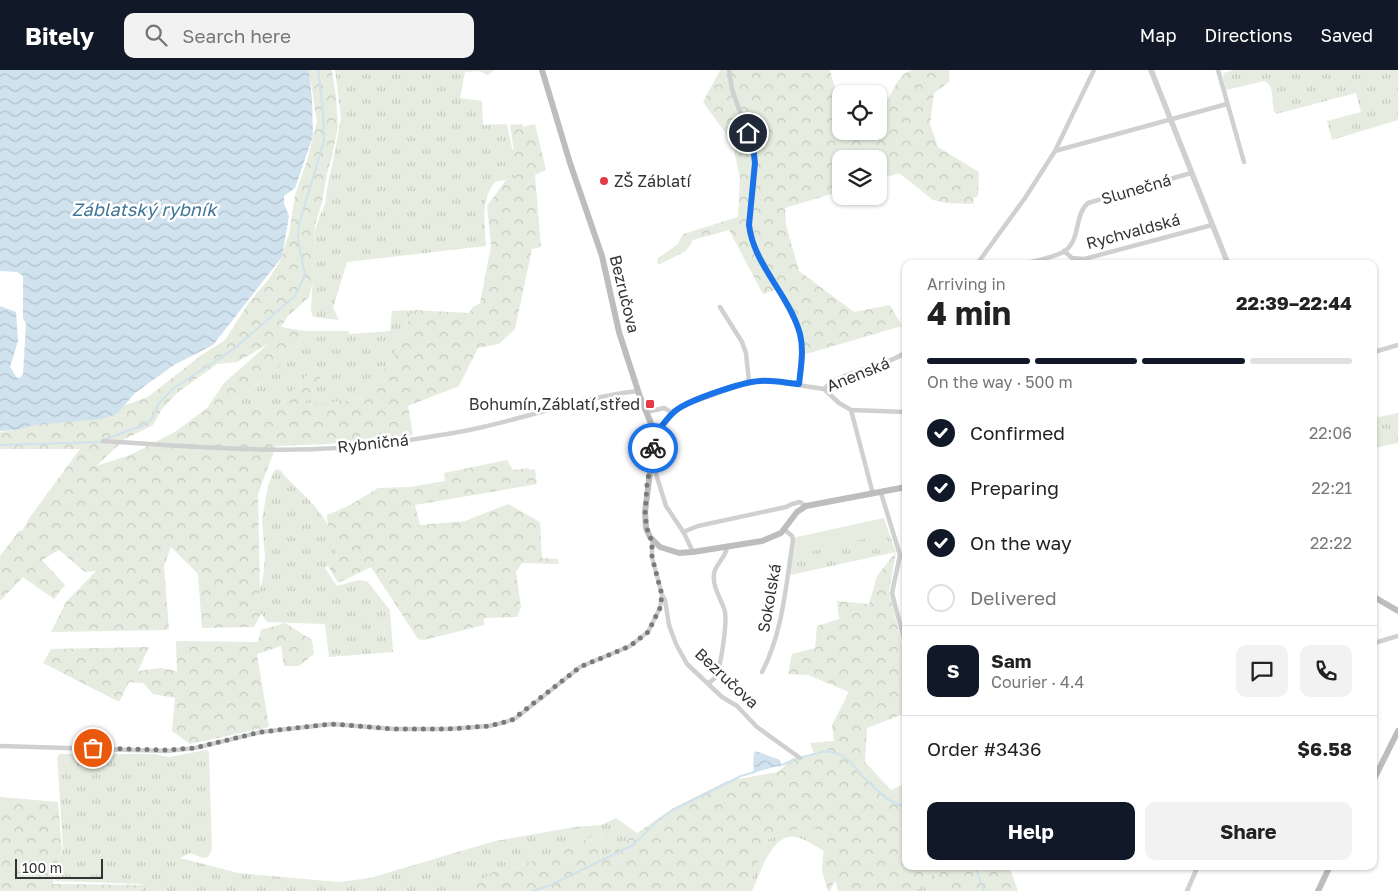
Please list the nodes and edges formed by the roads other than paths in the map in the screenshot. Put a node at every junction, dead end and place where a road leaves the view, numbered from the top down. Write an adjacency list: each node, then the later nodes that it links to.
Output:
1 (542, 70): 23 (main road, Bezručova)
2 (729, 70): 21 (street)
3 (1094, 70): 8 (street)
4 (1151, 70): 7 (street)
5 (1218, 70): 6 (street)
6 (1227, 104): 7 (street); 9 (street)
7 (1170, 119): 8 (street); 10 (street)
8 (1055, 151): 13 (street)
9 (1244, 162)
10 (1192, 173): 11 (street); 12 (street, Slunečná)
11 (1212, 224): 12 (street, Rychvaldská); 15 (street)
12 (1064, 251): 14 (street)
13 (980, 260)
14 (1036, 260)
15 (1226, 260)
16 (720, 307): 20 (street)
17 (1398, 345): 18 (street)
18 (1377, 351)
19 (902, 354): 22 (street, Anenská)
20 (750, 382): 21 (street, Anenská); 27 (street, Anenská)
21 (799, 384): 22 (street, Anenská)
22 (824, 389): 24 (street)
23 (638, 390): 25 (main road, Bezručova); 29 (street, Rybničná)
24 (851, 410): 26 (street); 33 (street)
25 (646, 412): 27 (street); 28 (main road, Bezručova)
26 (902, 412)
27 (673, 413): 28 (street, Anenská)
28 (655, 433): 30 (main road)
29 (103, 441)
30 (651, 460): 36 (street); 37 (main road)
31 (902, 488): 32 (main road)
32 (880, 493): 33 (main road); 43 (street)
33 (873, 494): 34 (main road)
34 (806, 506): 35 (main road, Sokolská); 36 (street)
35 (785, 530): 38 (main road, Sokolská); 46 (street, Sokolská)
36 (683, 532): 39 (street)
37 (652, 541): 39 (main road, Sokolská); 40 (street, Bezručova)
38 (727, 547): 39 (main road, Sokolská); 47 (street)
39 (693, 552)
40 (662, 595): 47 (street, Bezručova); 49 (street)
41 (1377, 599): 42 (main road)
42 (1398, 611)
43 (902, 632)
44 (1398, 636): 45 (street)
45 (1377, 642)
46 (762, 672)
47 (709, 683): 50 (street, Bezručova)
48 (1398, 731): 51 (main road)
49 (0, 746)
50 (800, 758)
51 (1377, 773)
52 (1196, 870): 54 (street)
53 (1328, 870): 55 (main road)
54 (1187, 891)
55 (1318, 891)

